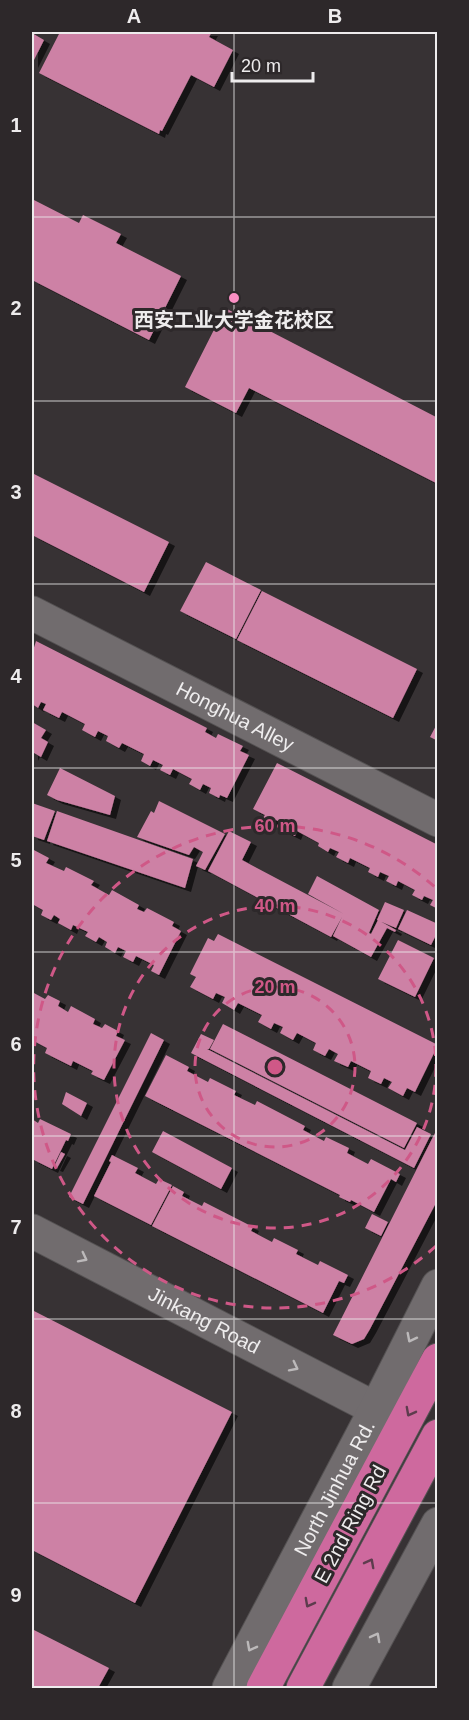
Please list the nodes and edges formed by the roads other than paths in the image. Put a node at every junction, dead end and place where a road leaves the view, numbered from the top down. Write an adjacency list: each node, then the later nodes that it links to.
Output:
1 (32, 613): 2 (street, Honghua Alley)
2 (438, 820)
3 (32, 1231): 6 (street, Jinkang Road, one-way to 6)
4 (438, 1286): 6 (street, North Jinhua Rd., one-way to 6)
5 (438, 1360): 10 (highway, E 2nd Ring Rd, one-way to 10)
6 (376, 1409): 9 (street, North Jinhua Rd., one-way to 9)
7 (438, 1436): 11 (highway, E 2nd Ring Rd, one-way to 7)
8 (438, 1524): 12 (street, one-way to 8)
9 (229, 1689)
10 (264, 1689)
11 (303, 1689)
12 (349, 1689)

